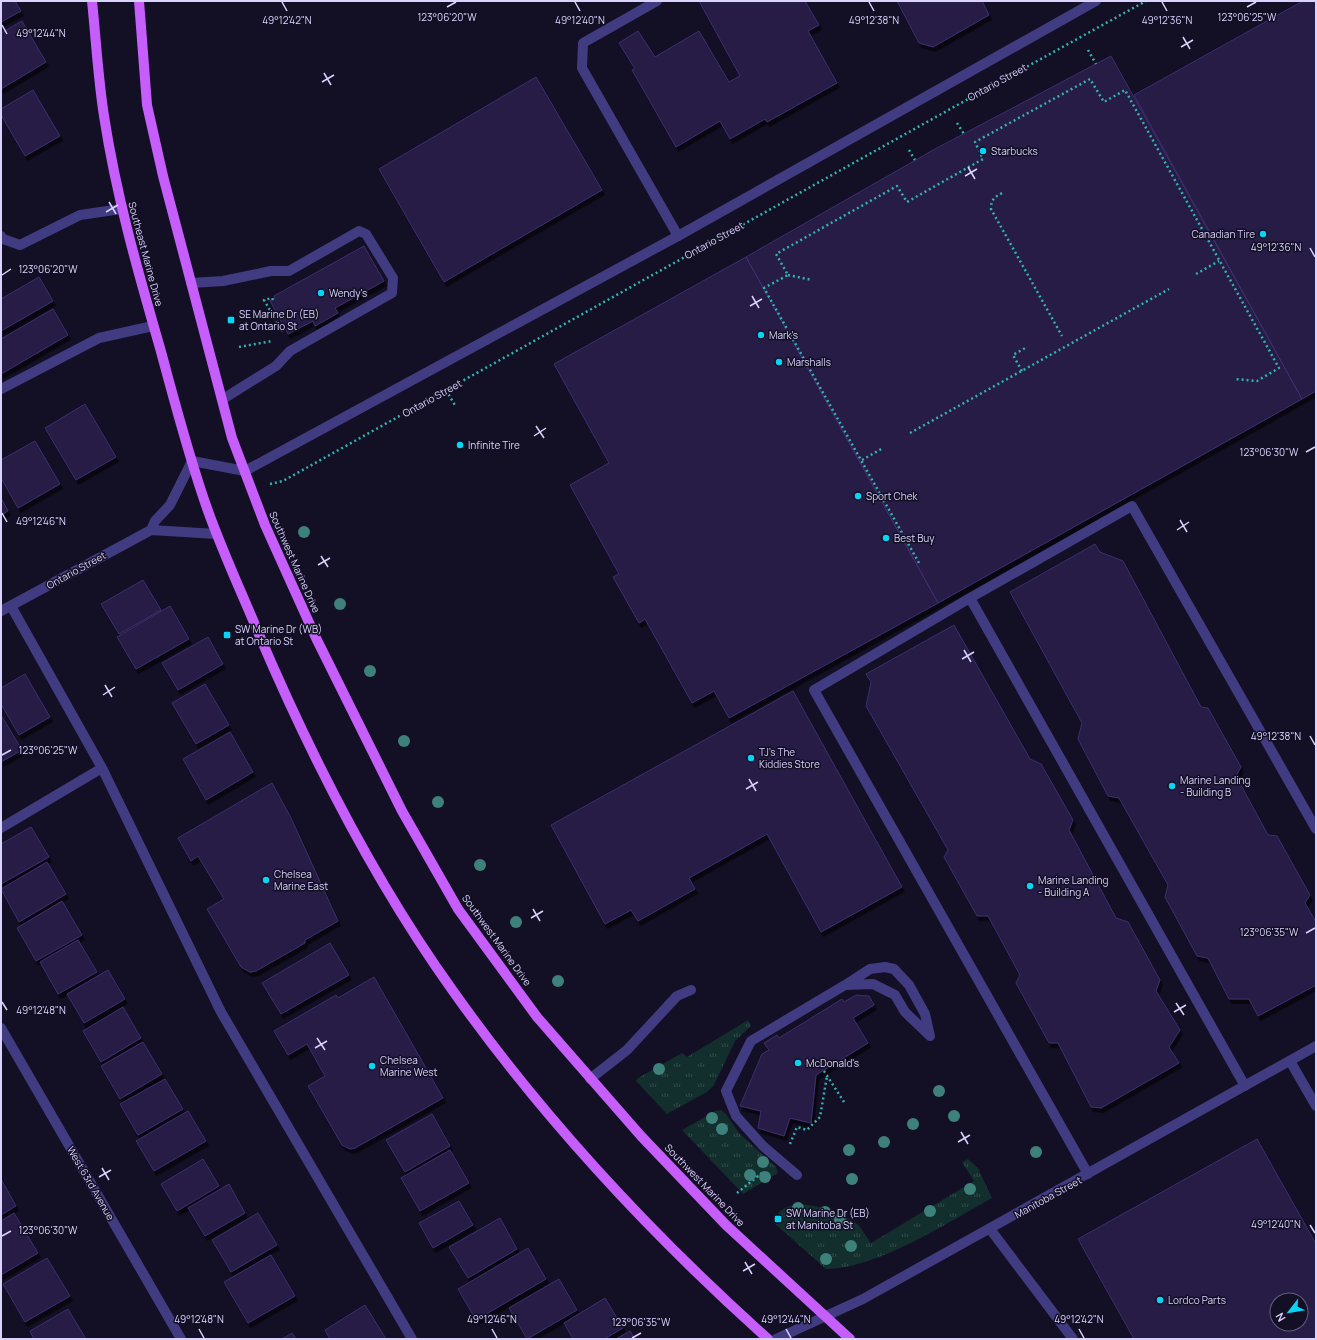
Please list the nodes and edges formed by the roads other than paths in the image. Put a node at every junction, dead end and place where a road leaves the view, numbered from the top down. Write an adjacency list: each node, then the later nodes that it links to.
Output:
1 (92, 1): 5 (main road, Southeast Marine Drive)
2 (139, 1): 8 (main road)
3 (657, 1): 7 (street)
4 (1096, 1): 7 (street, Ontario Street)
5 (121, 209): 6 (street); 9 (main road, Southeast Marine Drive)
6 (1, 236)
7 (678, 236): 13 (street, Ontario Street)
8 (192, 283): 11 (main road); 11 (street)
9 (153, 326): 10 (street); 12 (main road, Southeast Marine Drive)
10 (1, 389)
11 (223, 400): 13 (main road)
12 (192, 461): 13 (street); 14 (street, Ontario Street); 15 (main road, Southeast Marine Drive)
13 (245, 471): 27 (main road, Southwest Marine Drive)
14 (151, 530): 15 (street); 17 (street, Ontario Street)
15 (216, 534): 36 (main road)
16 (970, 598): 21 (street); 28 (street); 30 (street)
17 (11, 606): 18 (street, Ontario Street); 19 (street)
18 (1, 611)
19 (102, 768): 20 (street); 35 (street)
20 (1, 828)
21 (1316, 829)
22 (845, 985): 22 (street); 31 (street)
23 (691, 990): 27 (street)
24 (1, 1028): 34 (street, West 63rd Avenue)
25 (1316, 1046): 26 (street, Manitoba Street)
26 (1290, 1061): 28 (street, Manitoba Street); 29 (street)
27 (590, 1078): 33 (main road, Southwest Marine Drive)
28 (1245, 1086): 30 (street, Manitoba Street)
29 (1316, 1106)
30 (1088, 1174): 32 (street, Manitoba Street)
31 (798, 1176)
32 (990, 1229): 33 (street, Manitoba Street); 39 (street)
33 (824, 1316): 37 (street, Manitoba Street); 38 (main road, Southwest Marine Drive)
34 (181, 1339)
35 (412, 1339)
36 (768, 1339)
37 (776, 1339)
38 (850, 1339)
39 (1073, 1339)

